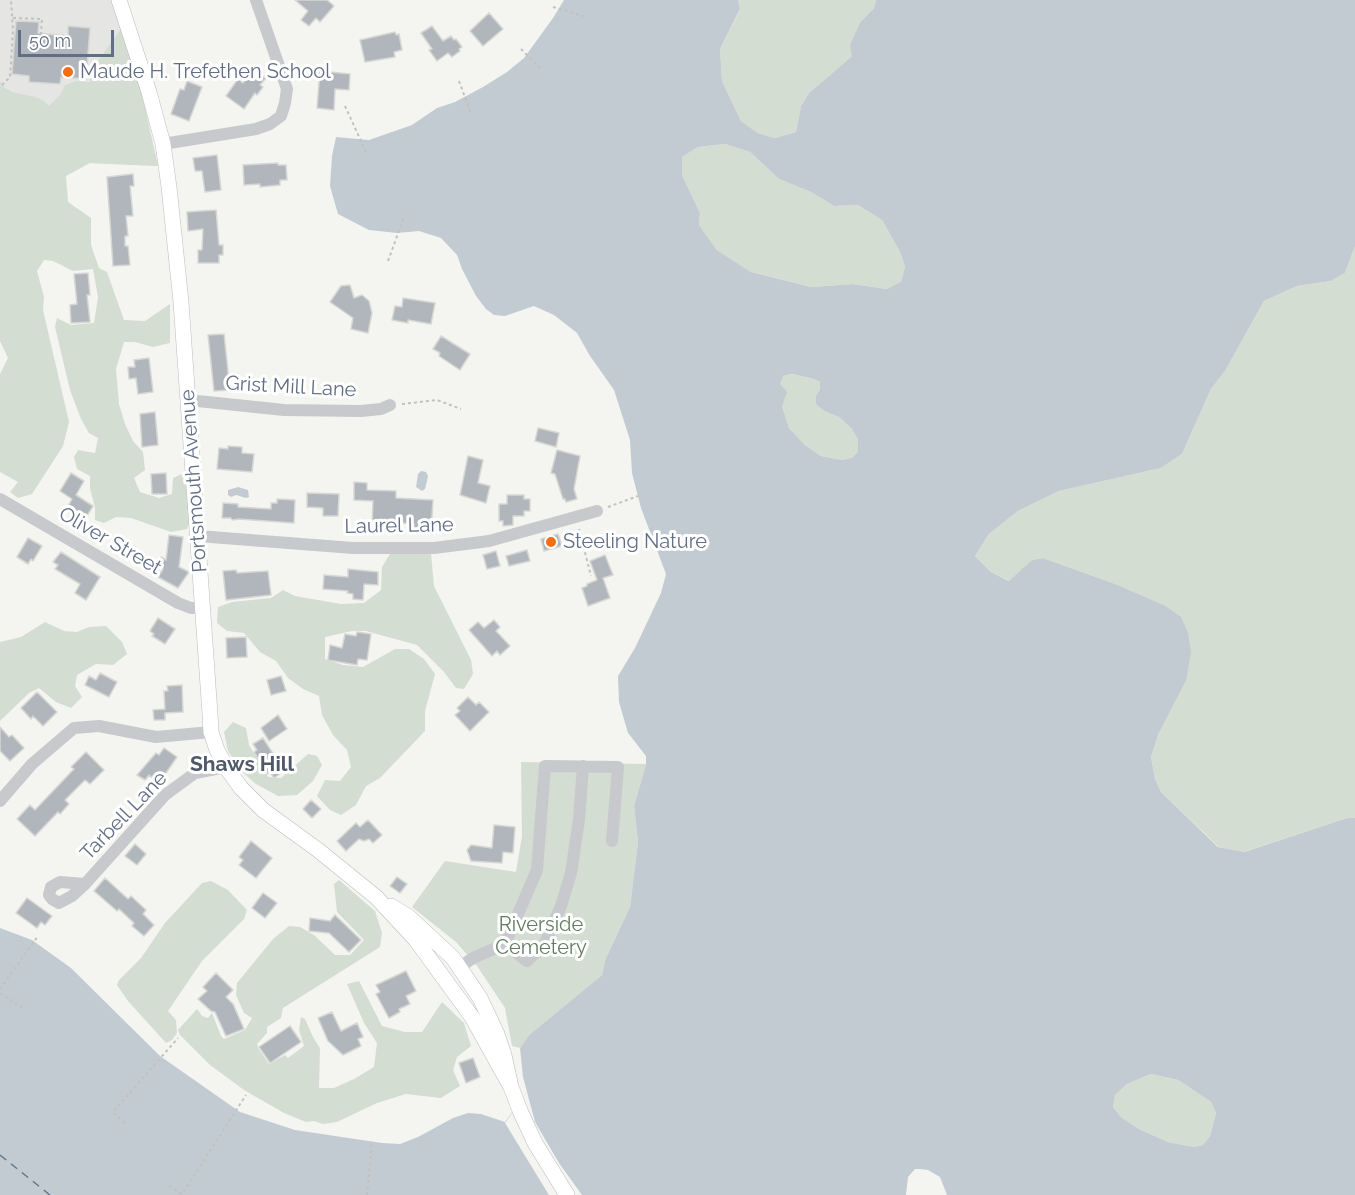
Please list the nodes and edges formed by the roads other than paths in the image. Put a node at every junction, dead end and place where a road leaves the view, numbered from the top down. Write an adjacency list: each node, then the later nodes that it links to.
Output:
1 (119, 0): 3 (main road, Portsmouth Avenue)
2 (256, 0): 3 (street)
3 (163, 144): 4 (main road, Portsmouth Avenue)
4 (188, 400): 5 (street, Grist Mill Lane); 8 (main road, Portsmouth Avenue)
5 (390, 405)
6 (0, 499): 9 (street, Oliver Street)
7 (597, 512): 8 (street, Laurel Lane)
8 (198, 536): 9 (main road, Portsmouth Avenue)
9 (203, 608): 10 (main road, Portsmouth Avenue)
10 (212, 732): 12 (main road, Portsmouth Avenue); 13 (street)
11 (582, 766): 14 (street); 17 (street); 17 (street)
12 (226, 767): 15 (street, Tarbell Lane); 16 (main road, Portsmouth Avenue)
13 (0, 801)
14 (612, 841)
15 (85, 884)
16 (376, 897): 18 (main road, Portsmouth Avenue); 19 (main road, Portsmouth Avenue)
17 (505, 944): 18 (street)
18 (460, 967): 19 (main road, Portsmouth Avenue)
19 (511, 1087): 20 (main road, Portsmouth Avenue)
20 (567, 1195)

